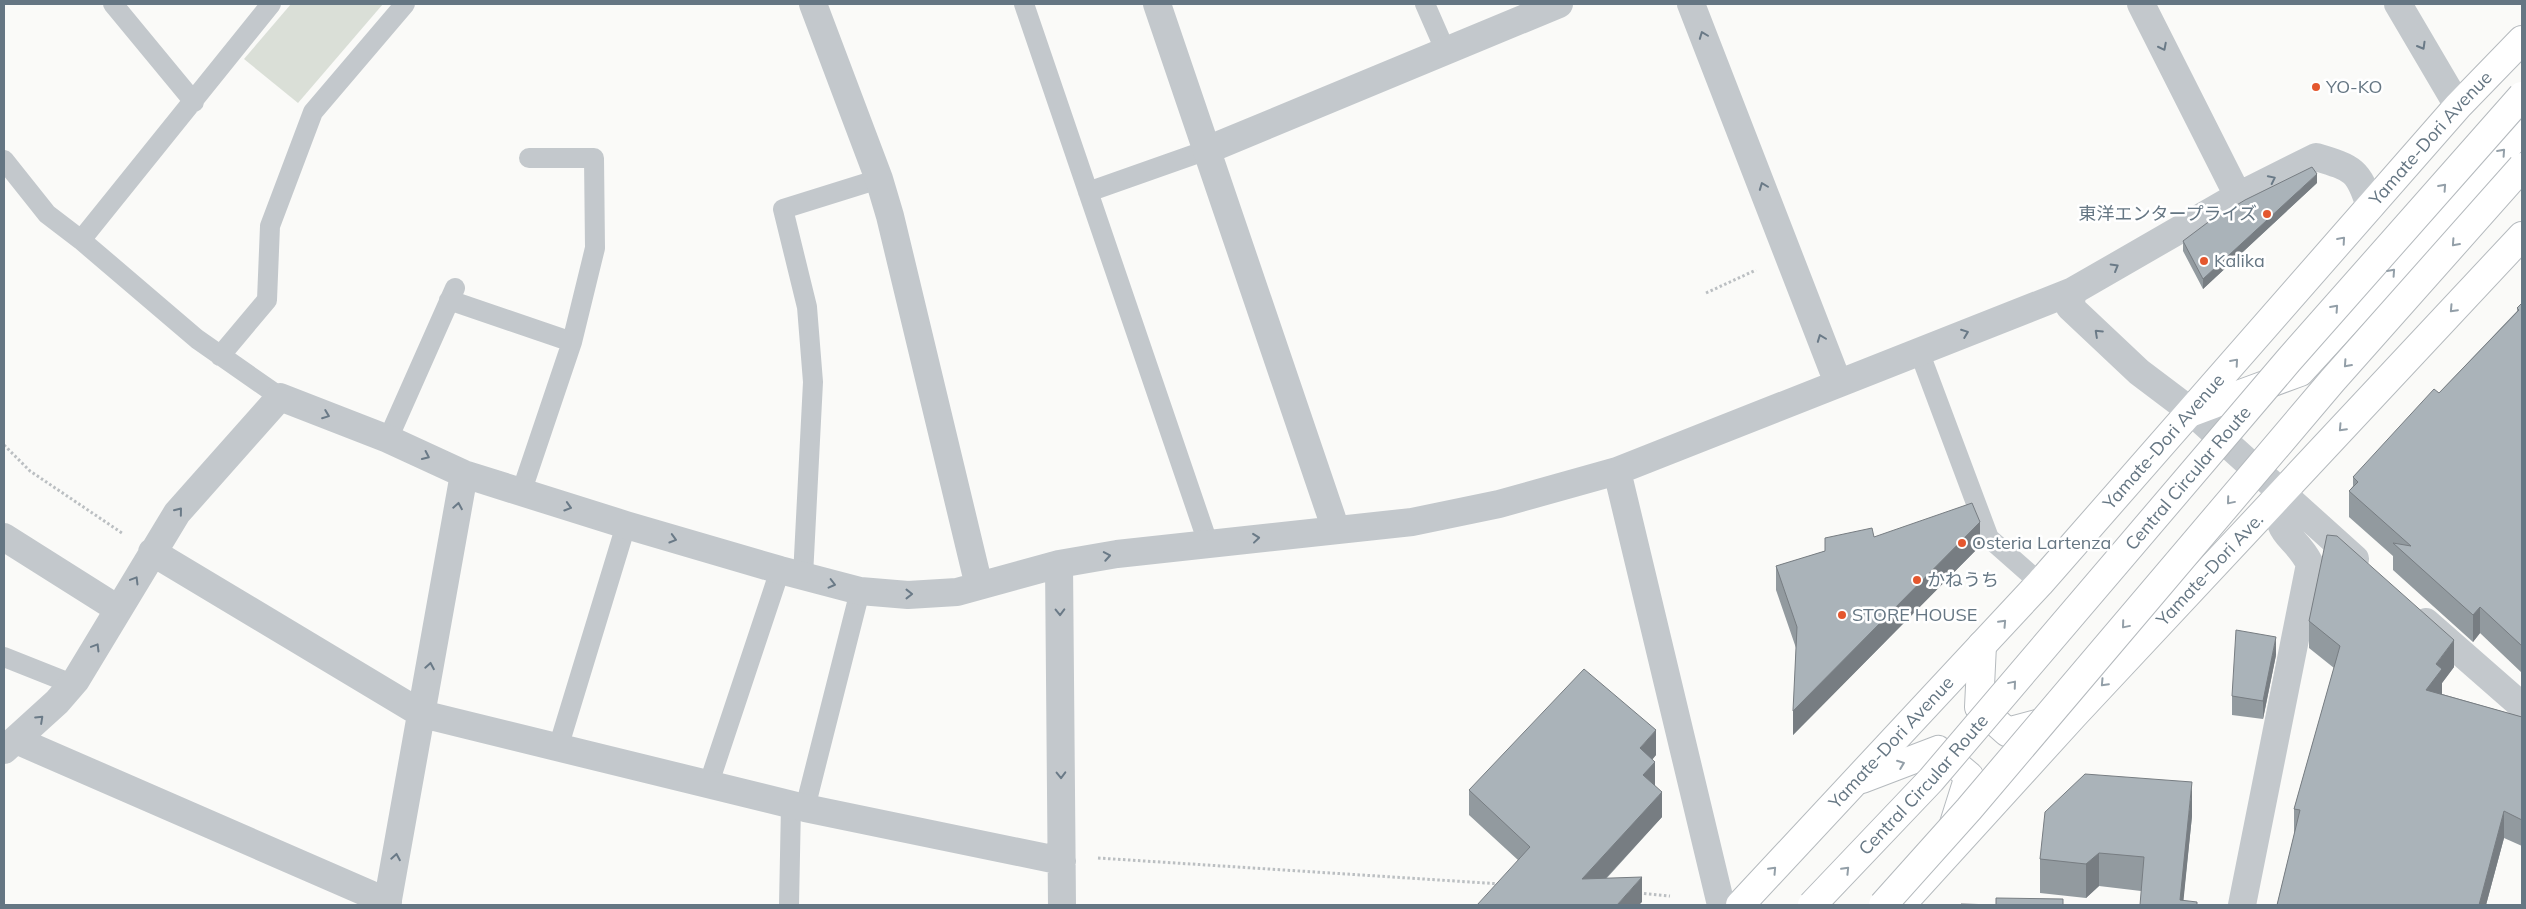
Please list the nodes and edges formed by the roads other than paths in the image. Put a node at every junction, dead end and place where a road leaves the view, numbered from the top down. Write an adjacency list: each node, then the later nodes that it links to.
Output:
1 (113, 4): 15 (lane)
2 (271, 4): 15 (lane)
3 (406, 4): 31 (lane)
4 (813, 4): 22 (street)
5 (1024, 4): 23 (lane)
6 (1157, 4): 18 (street)
7 (1425, 4): 13 (lane)
8 (1559, 4): 13 (street)
9 (1691, 4): 32 (street, one-way to 9)
10 (2141, 4): 24 (street, one-way to 24)
11 (2398, 4): 16 (street, one-way to 16)
12 (2522, 40): 16 (main road, Yamate-Dori Avenue)
13 (1446, 52): 18 (street)
14 (2522, 96): 71 (main road, Central Circular Route, one-way to 14, bridge)
15 (194, 102): 27 (lane)
16 (2458, 106): 25 (main road, Yamate-Dori Avenue)
17 (2522, 130): 34 (main road, one-way to 17)
18 (1207, 150): 23 (lane); 41 (street)
19 (529, 158): 29 (lane)
20 (4, 160): 27 (lane)
21 (2522, 167): 72 (main road, one-way to 72, bridge)
22 (879, 179): 46 (lane); 49 (street)
23 (1088, 192): 43 (lane)
24 (2238, 196): 25 (street, one-way to 25); 28 (street, one-way to 24)
25 (2370, 207): 34 (main road, Yamate-Dori Avenue, one-way to 25)
26 (2522, 236): 39 (main road, Yamate-Dori Ave., one-way to 39)
27 (81, 240): 31 (lane)
28 (2073, 291): 30 (street, one-way to 28); 34 (street, one-way to 28)
29 (572, 342): 35 (lane); 38 (lane)
30 (1919, 351): 32 (street); 48 (lane)
31 (220, 356): 33 (lane)
32 (1838, 383): 36 (street)
33 (280, 397): 35 (street, one-way to 35); 44 (street, one-way to 33)
34 (2192, 412): 39 (street); 48 (main road, Yamate-Dori Avenue)
35 (388, 439): 37 (street, one-way to 37)
36 (1618, 472): 41 (street); 69 (street)
37 (464, 474): 38 (street); 57 (street, one-way to 37)
38 (521, 493): 40 (street, one-way to 40)
39 (2281, 494): 47 (street); 58 (main road, Yamate-Dori Ave., one-way to 58); 74 (street)
40 (626, 525): 46 (street, one-way to 46); 60 (lane)
41 (1336, 530): 43 (street, one-way to 41)
42 (4, 537): 52 (street)
43 (1208, 543): 45 (street, one-way to 43)
44 (152, 552): 52 (street, one-way to 44); 57 (street)
45 (1059, 564): 49 (street); 64 (street, one-way to 64)
46 (791, 573): 50 (street, one-way to 50); 62 (lane)
47 (2371, 573)
48 (2040, 582): 53 (main road, Yamate-Dori Avenue, one-way to 48)
49 (979, 586): 50 (street, one-way to 49)
50 (860, 591): 63 (lane)
51 (2407, 605): 56 (street)
52 (118, 609): 55 (street, one-way to 52)
53 (1982, 645): 58 (main road); 61 (main road, Yamate-Dori Avenue)
54 (4, 657): 55 (lane)
55 (72, 684): 59 (street, one-way to 55)
56 (2522, 706)
57 (422, 714): 60 (street); 66 (street, one-way to 57)
58 (2074, 715): 65 (main road, Yamate-Dori Ave.)
59 (10, 745): 66 (street)
60 (558, 748): 62 (street)
61 (1856, 781): 65 (main road, one-way to 65); 70 (main road, Yamate-Dori Avenue, one-way to 61)
62 (708, 786): 63 (street)
63 (798, 806): 64 (street); 67 (lane)
64 (1062, 858): 68 (street)
65 (1942, 861): 73 (main road, Yamate-Dori Ave.)
66 (387, 904)
67 (789, 905)
68 (1062, 905)
69 (1721, 905)
70 (1740, 905)
71 (1812, 905)
72 (1883, 905)
73 (1901, 905)
74 (2242, 905)

